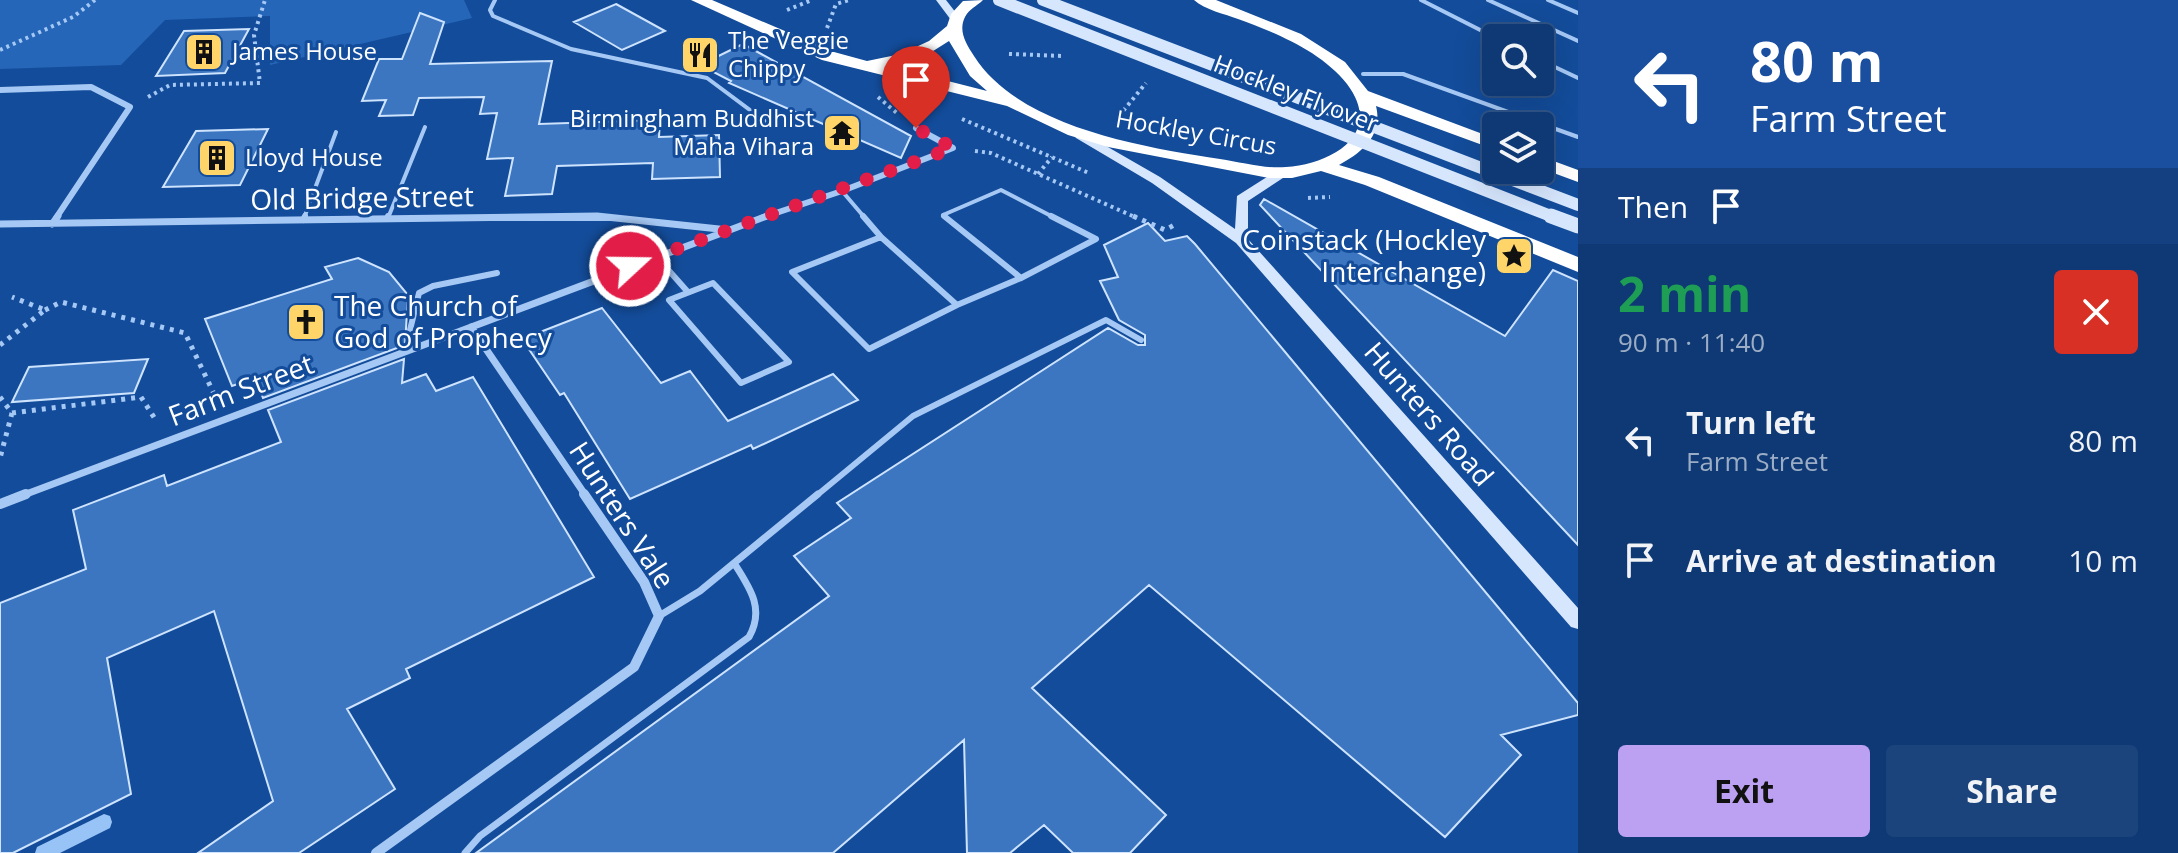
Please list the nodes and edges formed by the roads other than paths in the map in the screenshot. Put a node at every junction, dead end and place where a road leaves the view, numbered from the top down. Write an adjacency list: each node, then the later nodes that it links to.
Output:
1 (495, 0): 24 (lane)
2 (699, 0): 17 (highway)
3 (941, 0): 13 (main road)
4 (975, 0): 13 (highway)
5 (999, 0): 41 (main road, Hockley Flyover, bridge)
6 (1043, 0): 36 (main road, Hockley Flyover, bridge)
7 (1202, 0): 14 (highway)
8 (1251, 0): 14 (highway)
9 (1421, 0): 15 (lane)
10 (1488, 0): 16 (lane)
11 (1548, 0): 12 (lane)
12 (1578, 13)
13 (954, 24): 17 (highway); 23 (highway, Hockley Circus)
14 (1272, 27): 19 (highway)
15 (1482, 31)
16 (1578, 41)
17 (828, 56): 23 (highway)
18 (1554, 67): 20 (lane)
19 (1356, 75): 22 (highway); 29 (lane, bridge)
20 (1578, 78)
21 (0, 90): 40 (street)
22 (1363, 95): 30 (highway); 31 (highway, Hockley Circus)
23 (1013, 103): 28 (highway, Hockley Circus)
24 (770, 125)
25 (425, 127): 37 (lane)
26 (916, 128): 35 (street, Farm Street)
27 (336, 132): 38 (lane)
28 (1080, 135): 33 (highway, Hockley Circus); 44 (main road, Hunters Road)
29 (1578, 137)
30 (1482, 140)
31 (1324, 166): 33 (highway, Hockley Circus); 46 (highway)
32 (1554, 167): 34 (highway)
33 (1282, 173): 44 (main road)
34 (1578, 176)
35 (842, 191): 42 (street, Farm Street); 43 (lane)
36 (1578, 205)
37 (387, 219): 38 (street, Old Bridge Street); 42 (street, Old Bridge Street)
38 (303, 220): 40 (street, Old Bridge Street)
39 (0, 224): 40 (street, Old Bridge Street)
40 (52, 224)
41 (1578, 226)
42 (724, 230): 45 (street, Farm Street)
43 (881, 237): 50 (lane); 50 (lane)
44 (1241, 240): 57 (main road, Hunters Road)
45 (656, 256): 49 (lane); 51 (street, Farm Street)
46 (1578, 265)
47 (497, 273): 53 (lane)
48 (1021, 278): 48 (lane); 50 (lane)
49 (687, 291): 49 (lane)
50 (957, 305)
51 (471, 327): 53 (street, Farm Street); 56 (street, Hunters Vale)
52 (1141, 340): 55 (lane)
53 (420, 346): 54 (street, Farm Street)
54 (0, 504)
55 (734, 563): 56 (lane); 59 (lane)
56 (659, 616): 58 (street, Hunters Vale)
57 (1578, 621)
58 (376, 853)
59 (465, 853)

